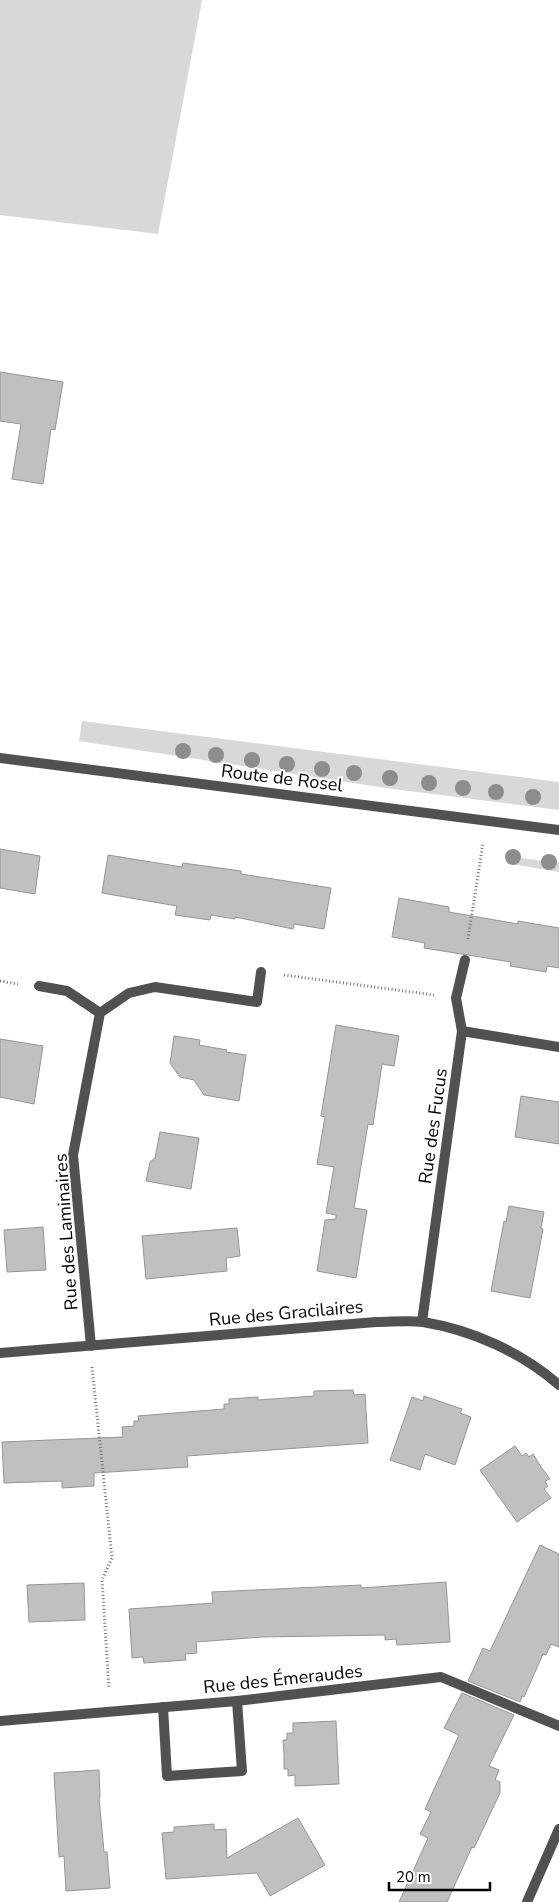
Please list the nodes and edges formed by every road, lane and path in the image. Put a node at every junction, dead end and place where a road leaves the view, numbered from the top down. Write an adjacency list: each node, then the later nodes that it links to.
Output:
1 (0, 758): 2 (street, Route de Rosel)
2 (559, 830)
3 (483, 843): 4 (path)
4 (465, 960): 7 (street)
5 (261, 972): 7 (path); 8 (street)
6 (39, 986): 8 (street)
7 (456, 998): 9 (street, Rue des Fucus)
8 (100, 1013): 12 (street, Rue des Laminaires)
9 (462, 1031): 10 (street); 11 (street, Rue des Fucus)
10 (559, 1047)
11 (422, 1322): 12 (street, Rue des Gracilaires); 14 (street, Rue des Gracilaires)
12 (91, 1346): 13 (street, Rue des Gracilaires); 17 (path)
13 (0, 1353)
14 (559, 1385)
15 (237, 1701): 16 (street, Rue des Émeraudes); 16 (street); 19 (street, Rue des Émeraudes)
16 (162, 1707): 17 (street, Rue des Émeraudes)
17 (111, 1712): 18 (street, Rue des Émeraudes)
18 (0, 1721)
19 (559, 1726)
20 (559, 1829): 21 (street)
21 (527, 1902)

